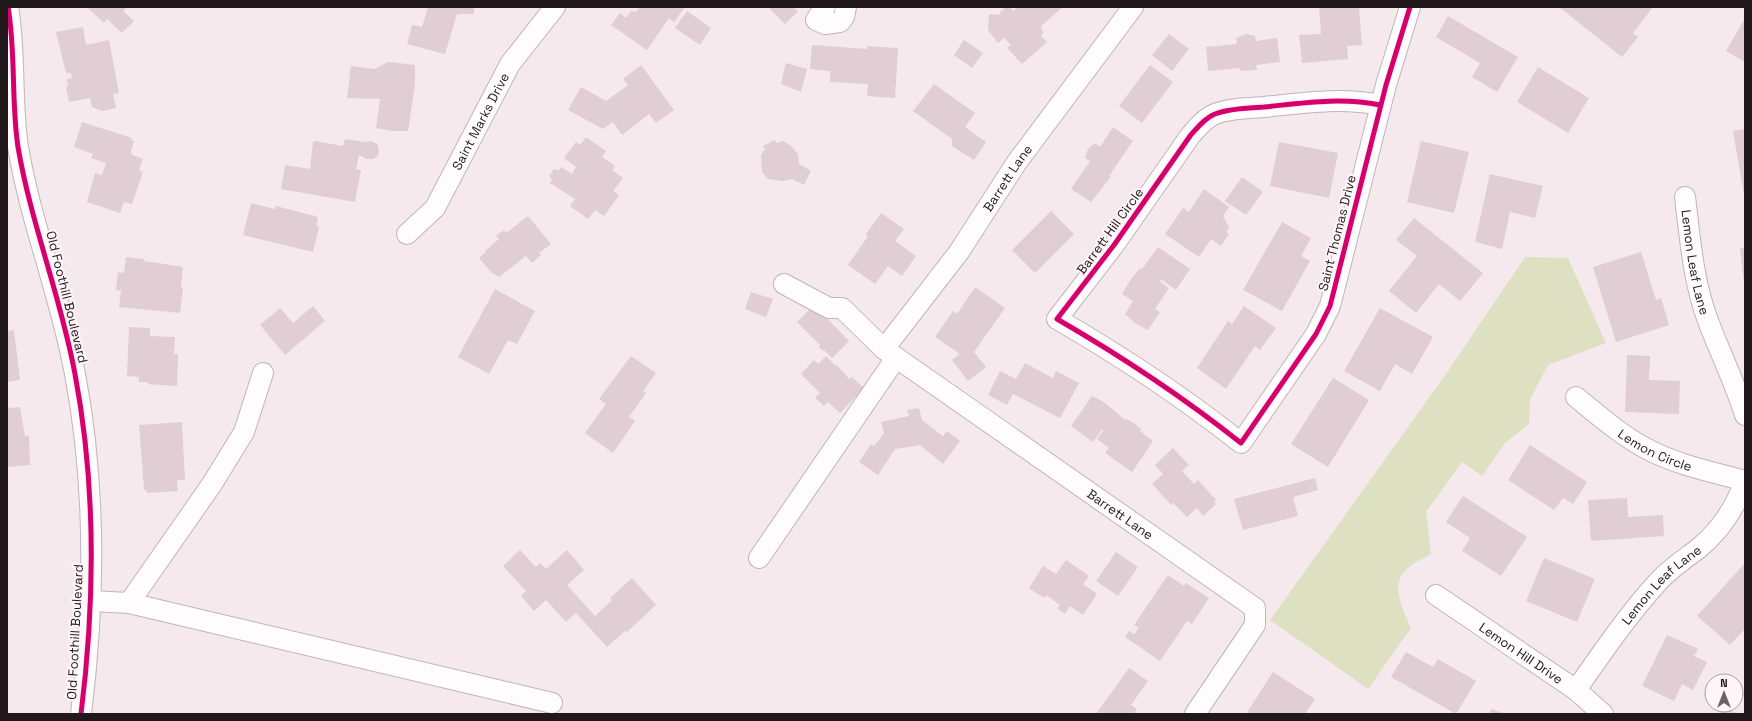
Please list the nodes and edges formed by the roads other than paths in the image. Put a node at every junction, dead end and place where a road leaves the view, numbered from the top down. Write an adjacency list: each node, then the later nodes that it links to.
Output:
1 (8, 7): 19 (street, Old Foothill Boulevard)
2 (555, 7): 9 (street, Saint Marks Drive)
3 (825, 7): 4 (street)
4 (846, 7)
5 (1133, 7): 11 (street, Barrett Lane)
6 (1410, 7): 7 (street, Saint Thomas Drive)
7 (1380, 105): 15 (street, Saint Thomas Drive); 15 (street, Barrett Hill Circle)
8 (1685, 197): 14 (street, Lemon Leaf Lane)
9 (407, 234)
10 (784, 284): 11 (street, Barrett Lane)
11 (890, 354): 17 (street); 24 (street, Barrett Lane)
12 (263, 373): 20 (street)
13 (1576, 398): 16 (street, Lemon Circle)
14 (1745, 415)
15 (1241, 443)
16 (1745, 481): 21 (street, Lemon Leaf Lane)
17 (759, 558)
18 (1436, 595): 21 (street, Lemon Hill Drive)
19 (91, 601): 20 (street); 23 (street, Old Foothill Boulevard)
20 (129, 603): 22 (street)
21 (1576, 690): 25 (street, Lemon Hill Drive)
22 (552, 703)
23 (81, 714)
24 (1195, 714)
25 (1604, 714)

